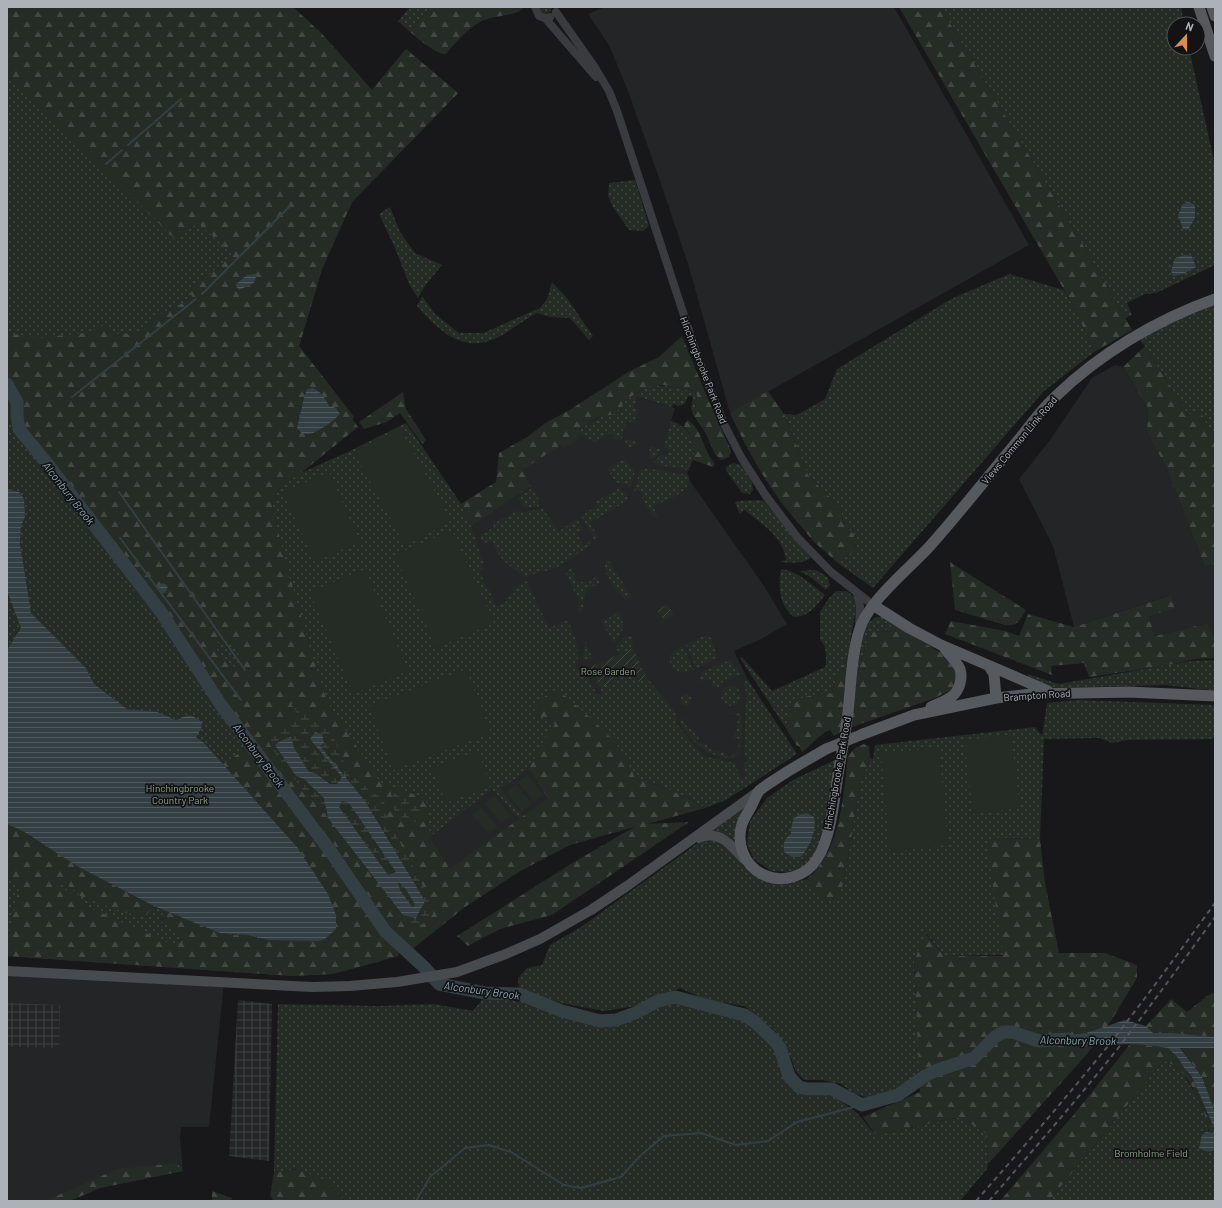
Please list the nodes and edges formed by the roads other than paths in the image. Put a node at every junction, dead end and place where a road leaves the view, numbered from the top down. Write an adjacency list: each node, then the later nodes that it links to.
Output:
1 (535, 7): 6 (street, Hinchingbrooke Park Road)
2 (1199, 7): 7 (main road)
3 (1212, 7): 5 (main road)
4 (556, 10): 6 (street); 8 (street, Hinchingbrooke Park Road)
5 (1215, 16)
6 (545, 18): 8 (street, Hinchingbrooke Park Road)
7 (1215, 56)
8 (609, 91): 10 (street, Hinchingbrooke Park Road)
9 (1215, 299): 11 (main road, Views Common Link Road)
10 (857, 593): 11 (street, Hinchingbrooke Park Road); 12 (street)
11 (874, 605): 12 (main road, Hinchingbrooke Park Road); 13 (main road, Hinchingbrooke Park Road)
12 (859, 631): 21 (main road, Hinchingbrooke Park Road)
13 (941, 645): 14 (main road, Hinchingbrooke Park Road); 18 (main road)
14 (989, 666): 15 (main road, Hinchingbrooke Park Road); 17 (main road)
15 (1051, 693): 16 (main road, Brampton Road); 17 (main road, Brampton Road)
16 (1215, 696)
17 (996, 698): 18 (main road, Brampton Road)
18 (914, 716): 19 (main road, Brampton Road, bridge)
19 (759, 791): 20 (main road); 21 (main road)
20 (687, 843): 21 (main road); 22 (main road)
21 (745, 860)
22 (7, 971)

